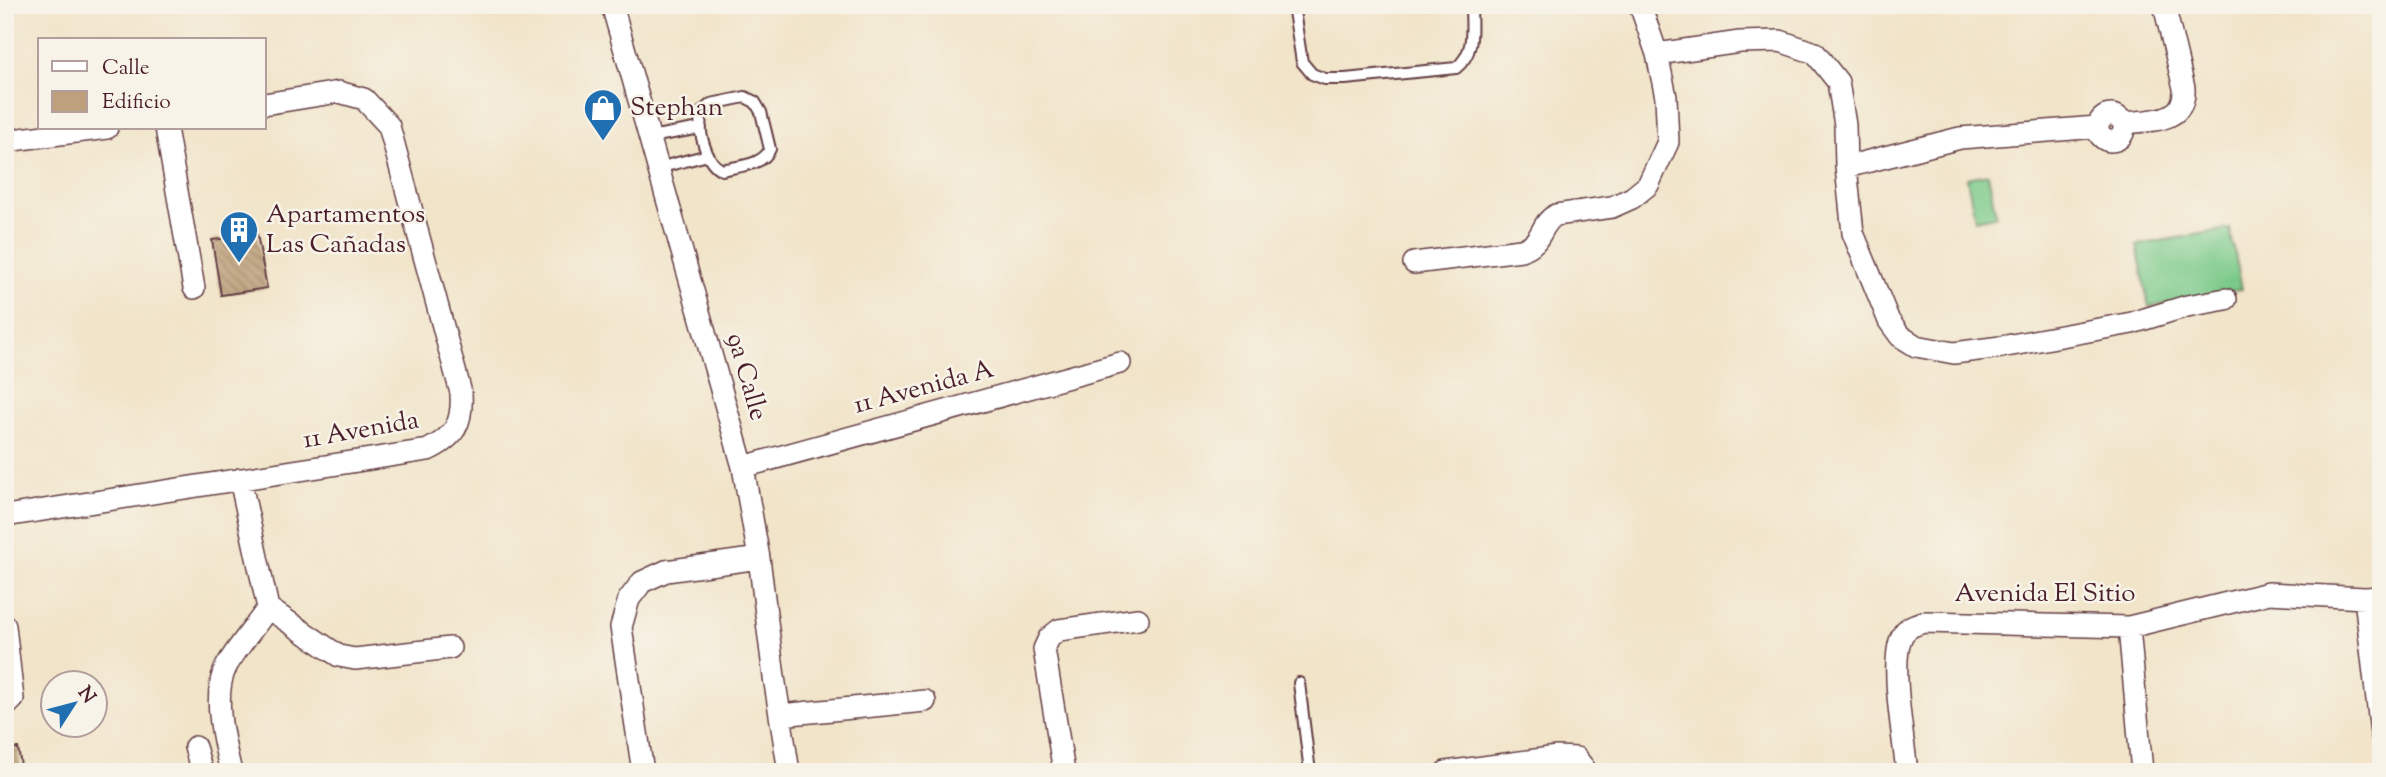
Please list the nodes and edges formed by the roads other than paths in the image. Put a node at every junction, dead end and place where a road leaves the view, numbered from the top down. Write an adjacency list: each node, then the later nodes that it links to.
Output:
1 (612, 5): 11 (street, 9a Calle)
2 (1293, 5): 3 (lane)
3 (1471, 5)
4 (1640, 5): 6 (street)
5 (2164, 5): 14 (street)
6 (1657, 54): 14 (street); 16 (street)
7 (266, 104): 21 (street, 11 Avenida)
8 (701, 128): 11 (lane); 13 (lane); 13 (lane)
9 (91, 130): 12 (street)
10 (166, 130): 17 (street)
11 (649, 137): 15 (street, 9a Calle)
12 (5, 141)
13 (708, 155): 15 (lane)
14 (1846, 167): 18 (street)
15 (658, 168): 20 (street, 9a Calle)
16 (1414, 263)
17 (194, 288)
18 (2226, 299)
19 (1120, 363): 20 (street, 11 Avenida A)
20 (743, 467): 23 (street, 9a Calle)
21 (240, 479): 22 (street, 11 Avenida); 25 (street)
22 (5, 516)
23 (759, 558): 33 (street, 9a Calle); 38 (street)
24 (2373, 597): 28 (street, Avenida El Sitio); 34 (street)
25 (268, 608): 29 (street); 37 (street)
26 (1138, 619): 40 (street)
27 (5, 625): 32 (street)
28 (2129, 627): 44 (street, Avenida El Sitio); 45 (street)
29 (450, 648)
30 (1299, 683): 41 (lane)
31 (925, 701): 33 (street)
32 (5, 708)
33 (780, 715): 39 (street, 9a Calle)
34 (2381, 733)
35 (195, 747): 36 (street)
36 (202, 772)
37 (231, 772)
38 (643, 772)
39 (789, 772)
40 (1064, 772)
41 (1310, 772)
42 (1446, 772): 43 (street)
43 (1585, 772)
44 (1907, 772)
45 (2142, 772)

